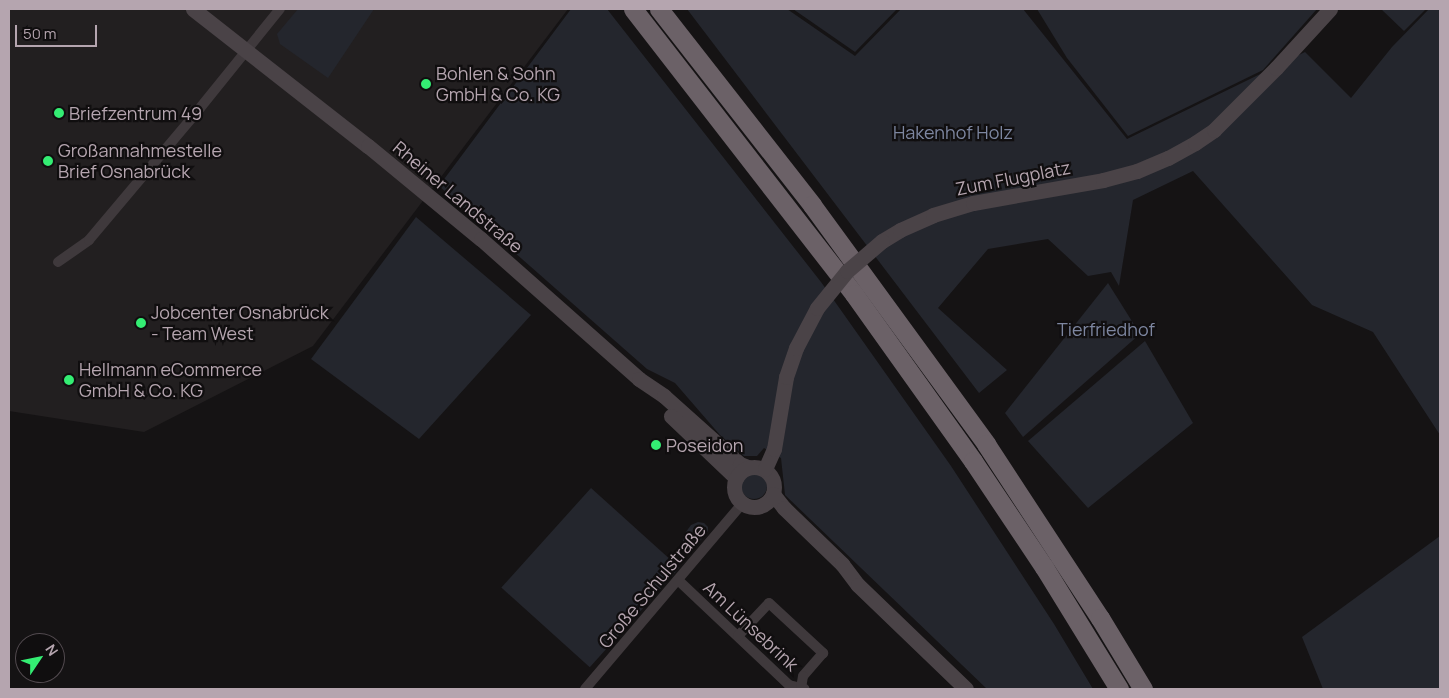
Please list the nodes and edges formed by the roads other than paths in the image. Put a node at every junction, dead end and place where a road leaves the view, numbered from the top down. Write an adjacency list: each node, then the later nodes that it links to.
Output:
1 (194, 9): 6 (street, Rheiner Landstraße)
2 (280, 9): 6 (street)
3 (633, 9): 19 (highway)
4 (659, 9): 20 (highway)
5 (1330, 9): 10 (street, Zum Flugplatz, bridge)
6 (248, 50): 7 (street); 8 (street, Rheiner Landstraße)
7 (58, 262)
8 (638, 379): 9 (street, Rheiner Landstraße); 11 (street, Rheiner Landstraße)
9 (748, 467): 10 (street); 11 (street)
10 (765, 469): 12 (street)
11 (736, 478): 13 (street)
12 (768, 499): 13 (street); 18 (street)
13 (743, 503): 14 (street, Große Schulstraße)
14 (678, 580): 15 (street, Am Lünsebrink); 16 (street, Große Schulstraße)
15 (738, 636): 17 (street, Am Lünsebrink); 17 (street)
16 (585, 689)
17 (802, 689)
18 (966, 689)
19 (1119, 689)
20 (1143, 689)

